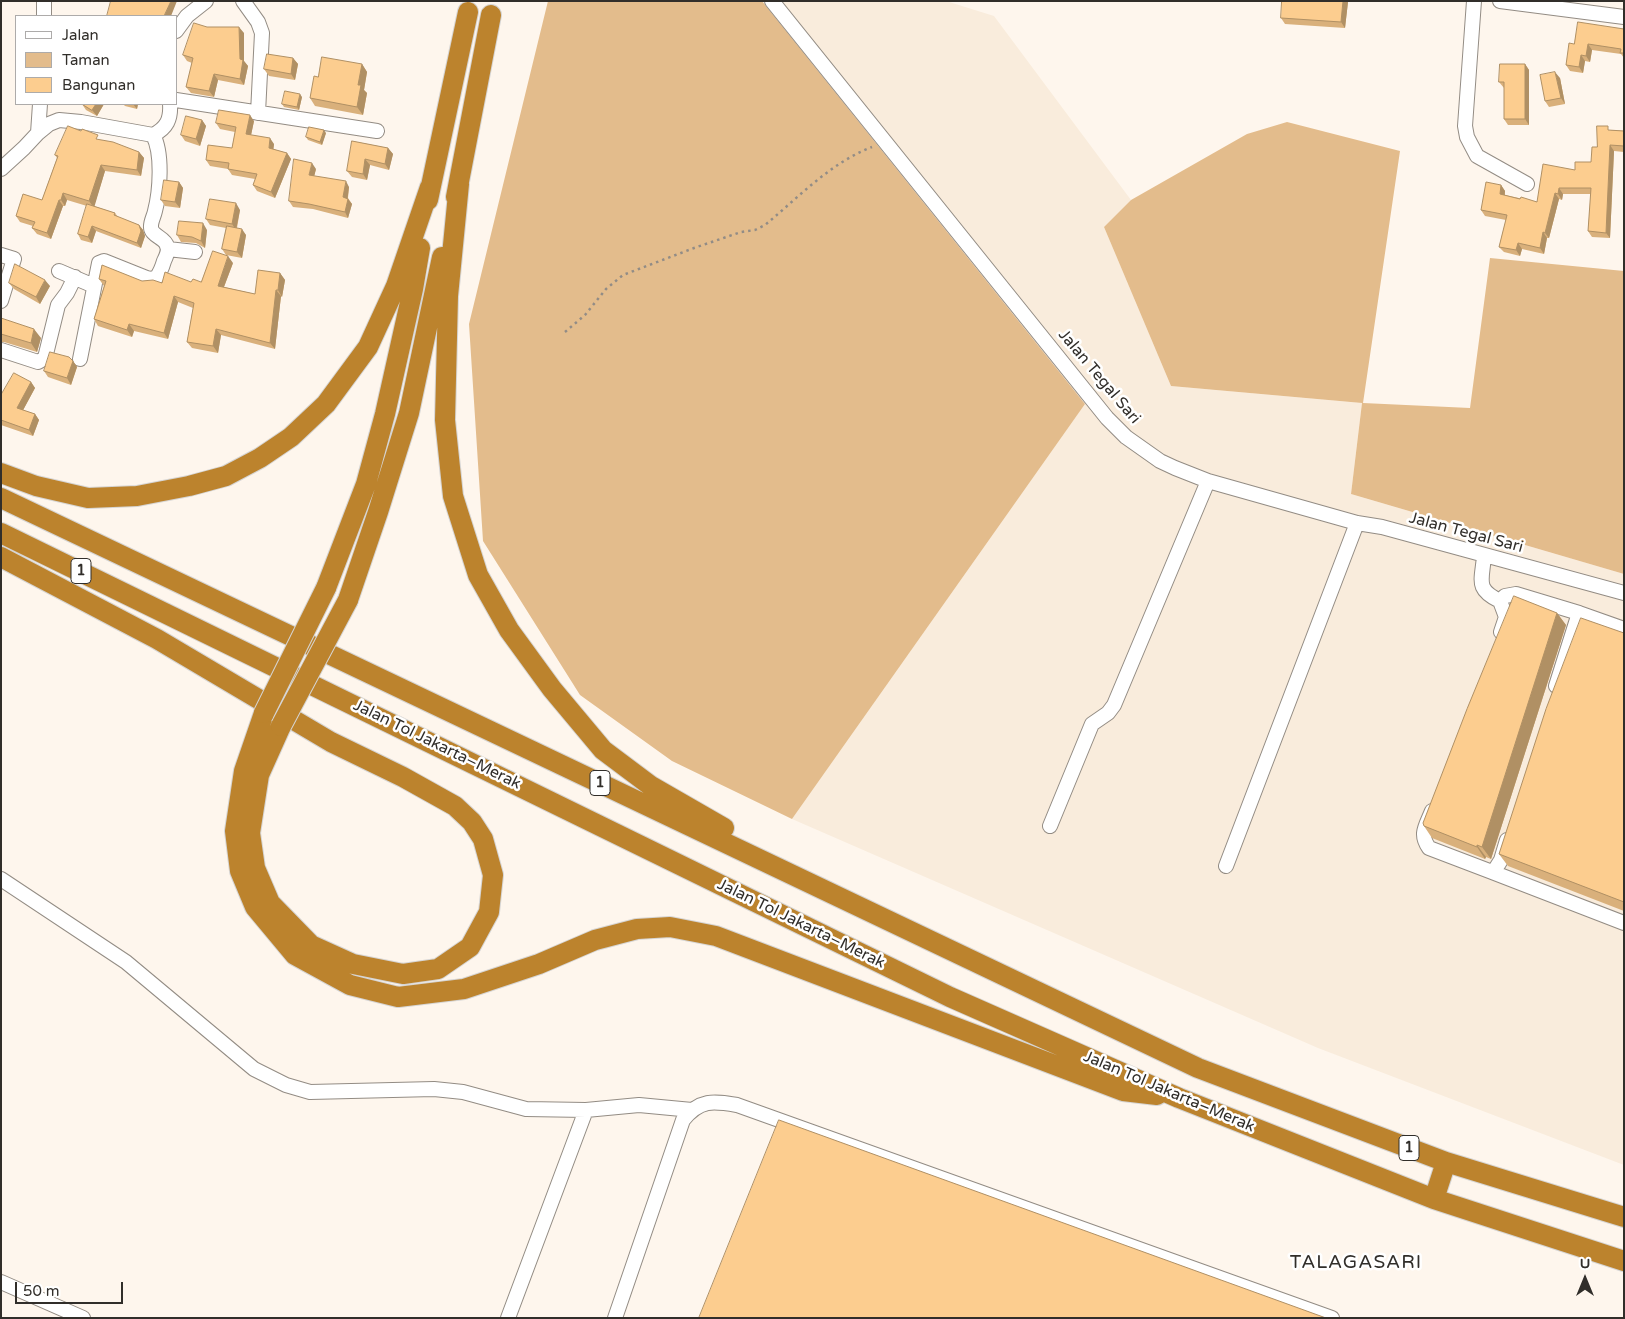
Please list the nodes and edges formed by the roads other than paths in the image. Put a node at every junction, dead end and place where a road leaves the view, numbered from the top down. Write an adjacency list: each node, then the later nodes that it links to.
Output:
1 (44, 1): 8 (street)
2 (206, 1): 11 (street)
3 (243, 1): 15 (street)
4 (772, 1): 33 (street, Jalan Tegal Sari)
5 (1474, 1): 21 (street)
6 (1500, 1): 10 (street)
7 (468, 12): 22 (highway)
8 (44, 15)
9 (491, 15): 20 (highway)
10 (1624, 17)
11 (178, 28)
12 (178, 100): 15 (street)
13 (40, 105): 17 (street)
14 (170, 105): 18 (street)
15 (258, 113): 16 (street)
16 (377, 131)
17 (38, 133): 18 (street); 19 (street)
18 (153, 135): 23 (street)
19 (1, 169)
20 (459, 184): 38 (highway, bridge); 52 (highway)
21 (1527, 184)
22 (430, 187): 32 (highway); 53 (highway, bridge)
23 (168, 248): 24 (street); 28 (street)
24 (194, 252)
25 (1, 255): 29 (street)
26 (59, 271): 27 (street)
27 (74, 277): 28 (street); 30 (street)
28 (94, 286): 31 (street)
29 (1, 301)
30 (1, 350)
31 (80, 359)
32 (1, 473)
33 (1208, 481): 35 (street, Jalan Tegal Sari); 46 (street)
34 (1, 498): 52 (highway, Jalan Tol Jakarta–Merak / 1)
35 (1357, 523): 37 (street, Jalan Tegal Sari); 48 (street)
36 (1, 533): 53 (highway, Jalan Tol Jakarta–Merak / 1)
37 (1484, 556): 39 (street, Jalan Tegal Sari); 40 (street)
38 (1, 557)
39 (1624, 593)
40 (1500, 601): 41 (street); 43 (street)
41 (1579, 613): 42 (street); 44 (street)
42 (1624, 629)
43 (1496, 644)
44 (1552, 698)
45 (1437, 797): 49 (street)
46 (1050, 826)
47 (1510, 832): 49 (street)
48 (1226, 866)
49 (1492, 872): 51 (street)
50 (1, 879): 54 (street)
51 (1624, 923)
52 (1198, 1068): 56 (highway, Jalan Tol Jakarta–Merak / 1)
53 (1179, 1098): 57 (highway, Jalan Tol Jakarta–Merak / 1)
54 (586, 1110): 55 (street); 62 (street)
55 (692, 1110): 63 (street); 64 (street)
56 (1446, 1162): 57 (highway); 58 (highway, Jalan Tol Jakarta–Merak / 1)
57 (1434, 1199): 59 (highway, Jalan Tol Jakarta–Merak / 1)
58 (1624, 1217)
59 (1624, 1261)
60 (1, 1282): 61 (street)
61 (83, 1318)
62 (508, 1318)
63 (616, 1318)
64 (1332, 1318)

